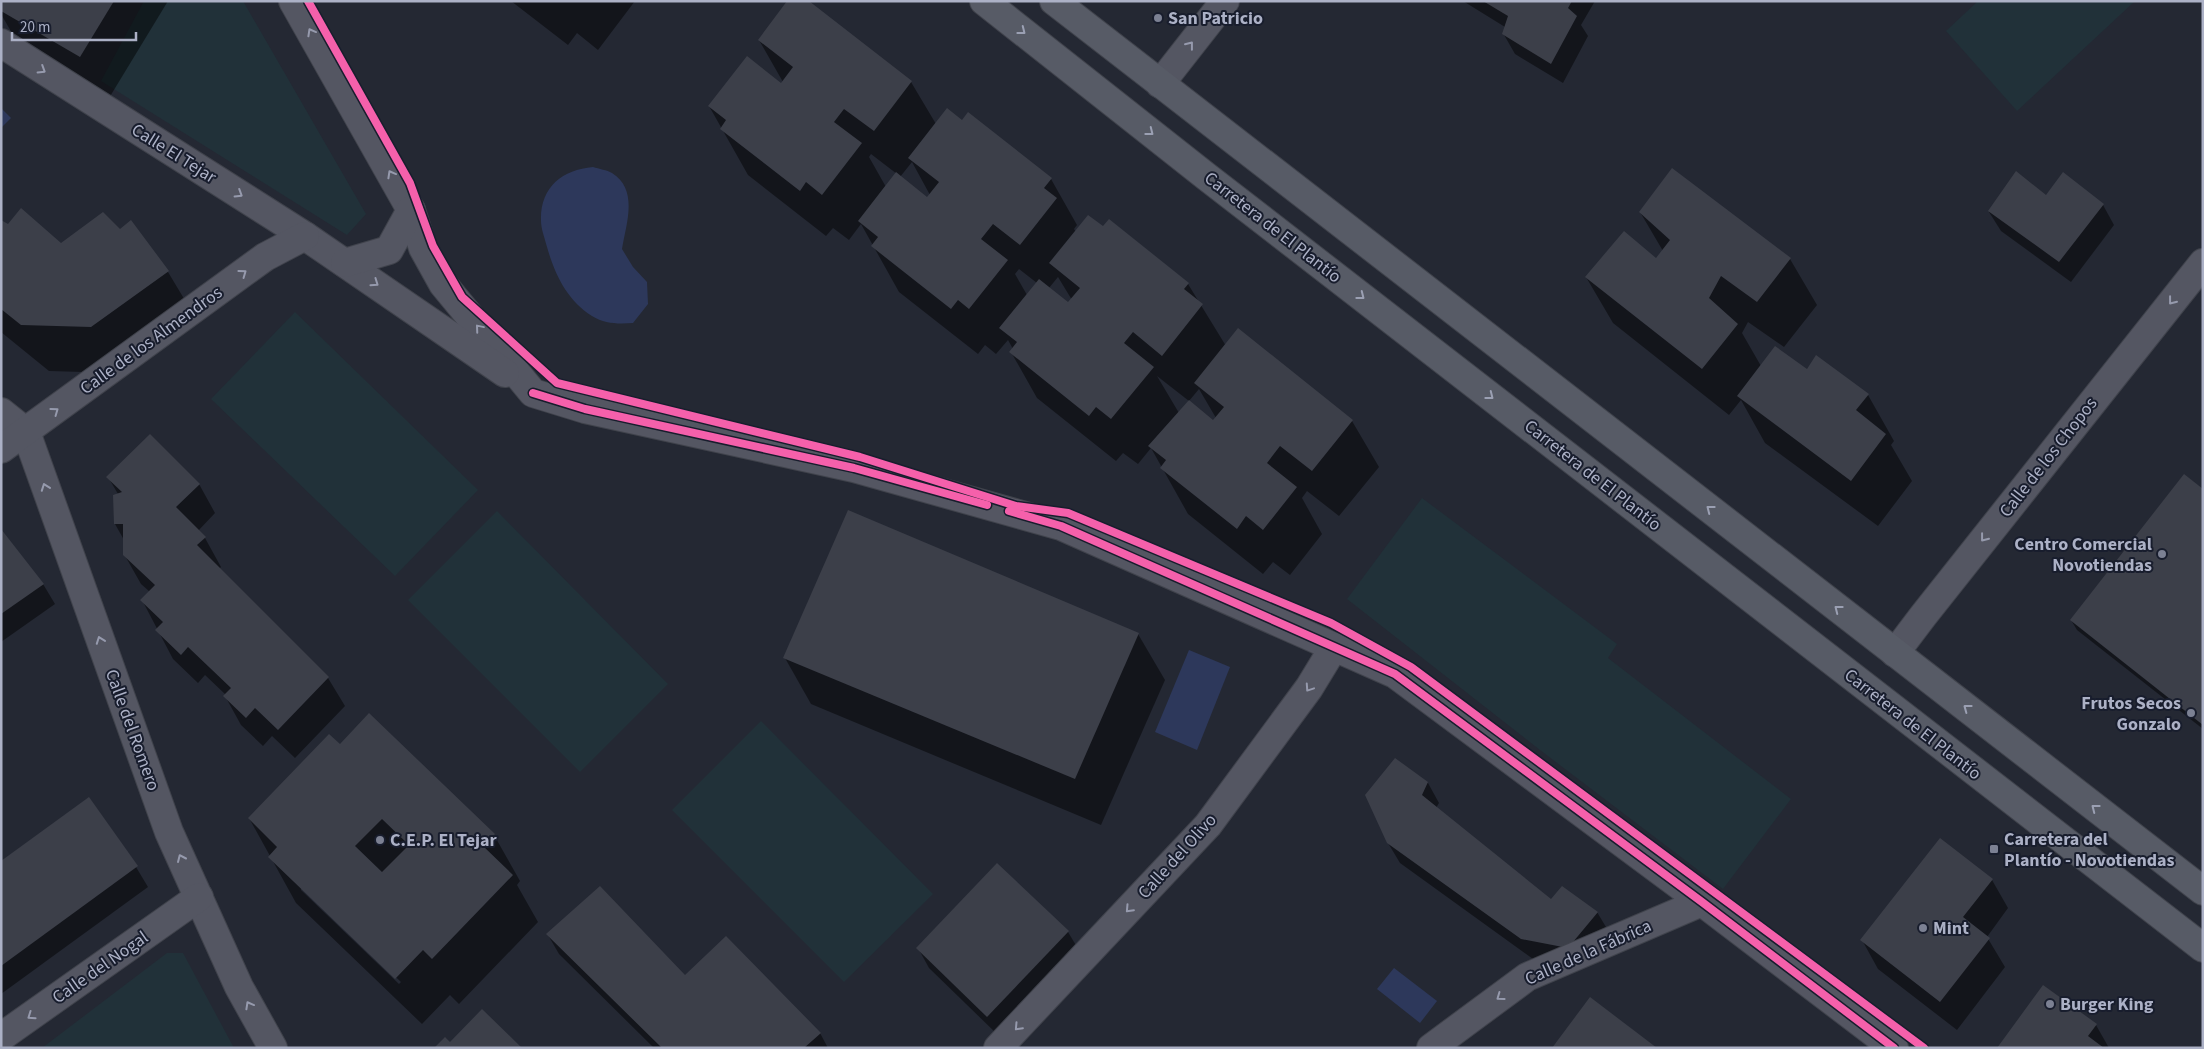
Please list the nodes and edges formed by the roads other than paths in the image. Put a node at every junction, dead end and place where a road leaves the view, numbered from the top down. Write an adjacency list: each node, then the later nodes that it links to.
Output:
1 (294, 1): 7 (street, one-way to 1)
2 (984, 1): 20 (street, Carretera de El Plantío, one-way to 20)
3 (1054, 1): 6 (street)
4 (1225, 1): 6 (street, one-way to 4)
5 (1, 44): 8 (street, Calle El Tejar, one-way to 8)
6 (1160, 84): 16 (street, one-way to 6)
7 (411, 210): 9 (street); 11 (street, one-way to 7)
8 (305, 236): 9 (street, Calle El Tejar); 13 (street, Calle de los Almendros, one-way to 8)
9 (345, 263): 11 (street, Calle El Tejar, one-way to 11)
10 (2203, 263): 16 (street, Calle de los Chopos, one-way to 16)
11 (533, 393): 15 (street, Calle El Tejar)
12 (1, 412): 13 (street)
13 (26, 432): 14 (street, Calle de los Almendros); 18 (street, Calle del Romero, one-way to 13)
14 (1, 449)
15 (1334, 647): 19 (street, Calle El Tejar); 23 (street, Calle del Olivo, one-way to 23)
16 (1895, 653): 17 (street, one-way to 16)
17 (2203, 891)
18 (199, 897): 21 (street, Calle del Nogal, one-way to 21); 22 (street, Calle del Romero, one-way to 18)
19 (1702, 902): 24 (street, Calle de la Fábrica, one-way to 24); 25 (street, Calle El Tejar)
20 (2203, 948)
21 (1, 1037)
22 (273, 1048)
23 (998, 1048)
24 (1431, 1048)
25 (1894, 1048)

